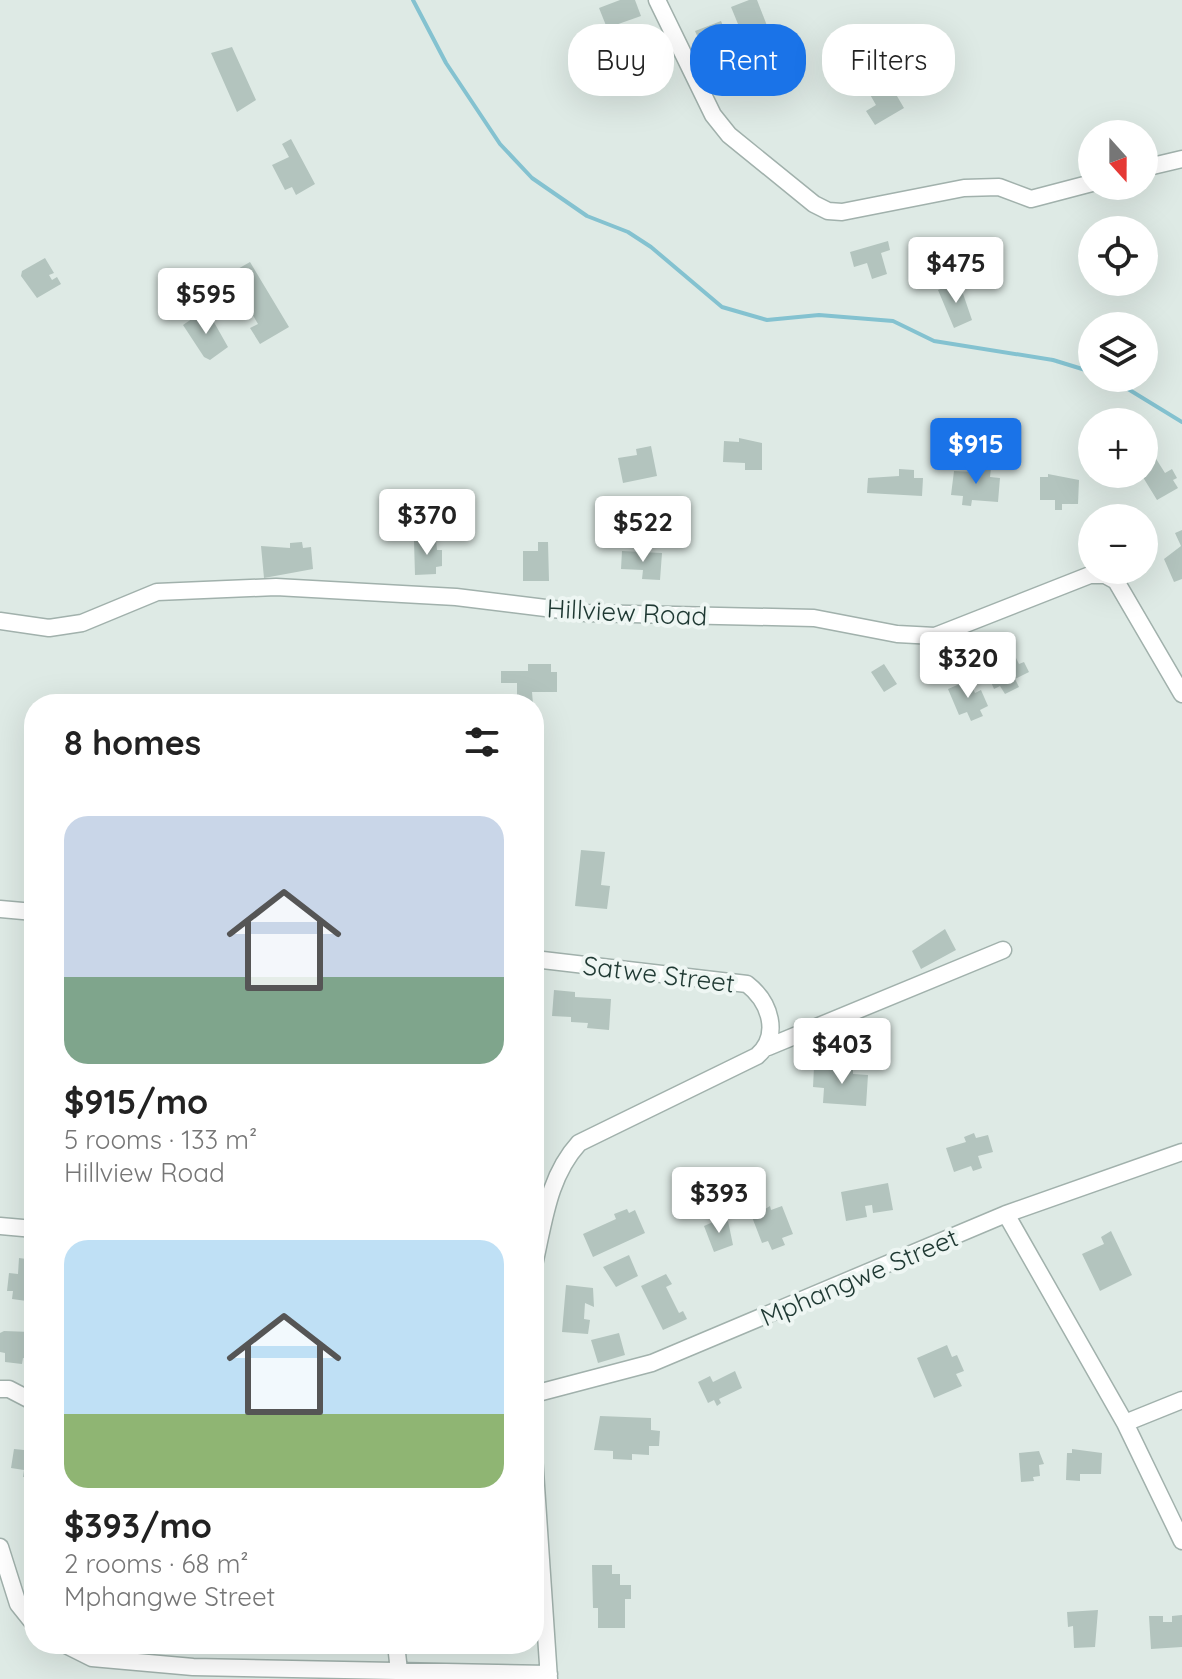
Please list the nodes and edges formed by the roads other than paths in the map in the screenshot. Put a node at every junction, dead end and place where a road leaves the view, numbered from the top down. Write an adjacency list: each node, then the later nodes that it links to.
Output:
1 (657, 0): 4 (street)
2 (1182, 159): 3 (street)
3 (1158, 165)
4 (1078, 187)
5 (0, 621): 6 (street, Hillview Road)
6 (1182, 694)
7 (0, 909): 8 (street)
8 (24, 911)
9 (1003, 950): 11 (street)
10 (544, 960): 11 (street, Satwe Street)
11 (763, 1051): 14 (street)
12 (1182, 1152): 13 (street, Mphangwe Street)
13 (1006, 1214): 18 (street, Mphangwe Street); 21 (street)
14 (544, 1220)
15 (0, 1226): 16 (street)
16 (24, 1228)
17 (0, 1389): 19 (street)
18 (544, 1391)
19 (24, 1397)
20 (1182, 1400): 21 (street)
21 (1125, 1423): 22 (street)
22 (1182, 1541)
23 (0, 1547): 25 (street)
24 (544, 1603): 29 (street)
25 (24, 1612)
26 (84, 1654): 28 (street)
27 (397, 1654): 28 (street)
28 (399, 1671): 29 (street)
29 (549, 1676)

